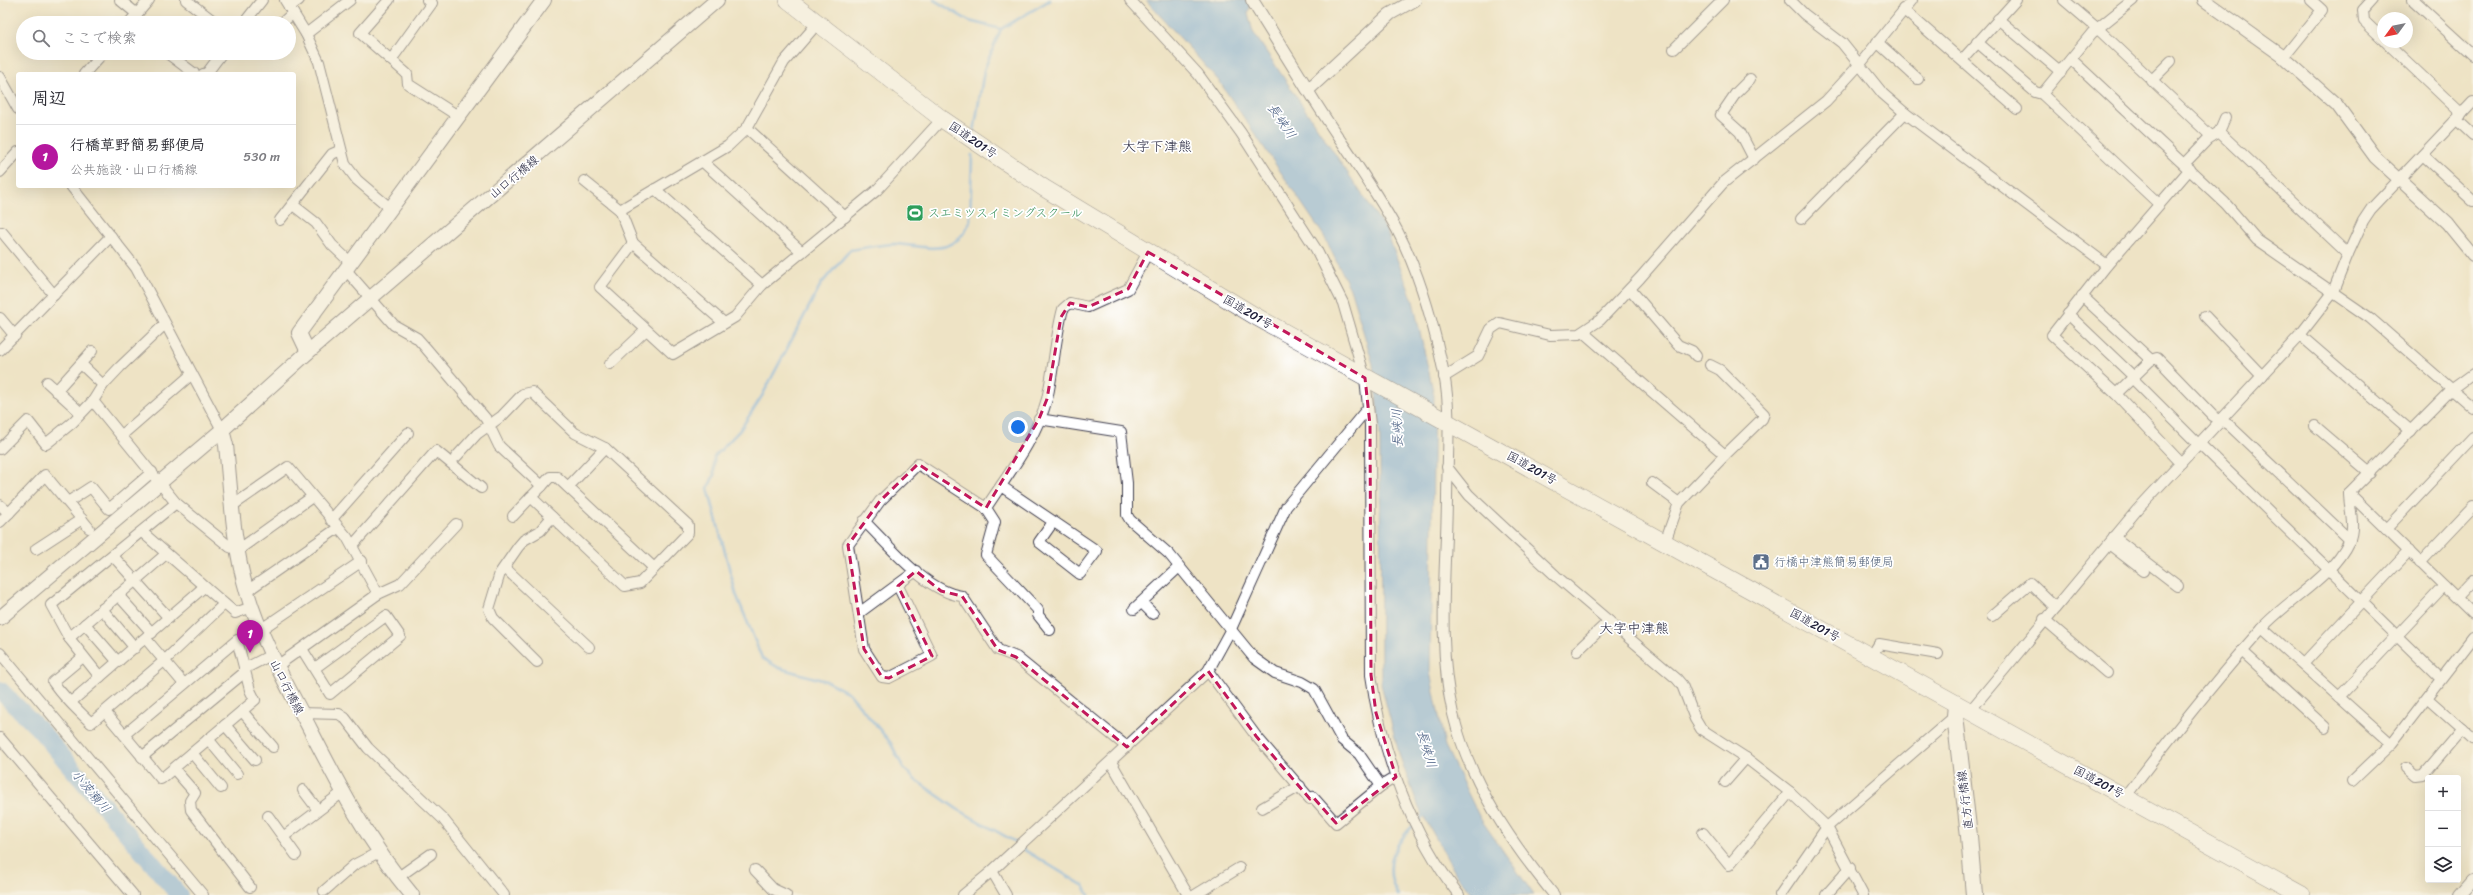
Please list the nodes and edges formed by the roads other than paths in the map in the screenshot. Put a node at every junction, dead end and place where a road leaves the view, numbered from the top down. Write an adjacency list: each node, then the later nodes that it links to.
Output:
1 (120, 0): 27 (street)
2 (149, 0): 27 (street)
3 (186, 0): 28 (street)
4 (262, 0): 29 (street)
5 (298, 0): 25 (street)
6 (350, 0): 36 (street)
7 (389, 0): 47 (street)
8 (427, 0): 47 (street)
9 (544, 0): 65 (main road)
10 (718, 0): 105 (main road, 山口行橋線)
11 (788, 0): 33 (highway, 国道201号)
12 (1130, 0): 128 (street)
13 (1252, 0): 59 (street)
14 (1415, 0): 59 (street)
15 (1723, 0): 40 (street)
16 (1790, 0): 50 (street)
17 (1912, 0): 26 (street)
18 (2016, 0): 32 (street)
19 (2064, 0): 34 (street)
20 (2132, 0): 34 (street)
21 (2204, 0): 42 (street)
22 (2311, 0): 42 (street)
23 (2372, 0): 35 (street)
24 (2413, 0): 41 (street)
25 (289, 7): 30 (street)
26 (1903, 9): 37 (street); 48 (street)
27 (137, 14)
28 (207, 16)
29 (249, 16)
30 (295, 16)
31 (296, 18): 36 (street)
32 (1998, 19): 38 (street); 54 (street)
33 (817, 24): 68 (highway, 国道201号); 69 (street)
34 (2098, 29): 43 (street); 58 (street)
35 (2377, 33)
36 (306, 34): 72 (street)
37 (1877, 42): 50 (street); 57 (street)
38 (1977, 42): 48 (street); 60 (street)
39 (2392, 48): 66 (street)
40 (1674, 49)
41 (2473, 55)
42 (2284, 57): 79 (street)
43 (2071, 58): 54 (street); 77 (street)
44 (97, 60): 51 (street)
45 (176, 60): 52 (street)
46 (217, 60): 53 (street)
47 (391, 60): 65 (street)
48 (1962, 60): 63 (street)
49 (2171, 61): 58 (street)
50 (1860, 64): 64 (street); 75 (street)
51 (86, 72)
52 (192, 72)
53 (208, 72)
54 (2060, 72): 60 (street)
55 (0, 77): 62 (street)
56 (1750, 79): 75 (street)
57 (1918, 79)
58 (2151, 81): 70 (street)
59 (1308, 90): 126 (street)
60 (2042, 94): 84 (street)
61 (2473, 102): 66 (street)
62 (16, 105)
63 (2017, 109)
64 (1905, 113): 89 (street); 98 (street)
65 (458, 116): 86 (main road)
66 (2459, 117): 71 (street); 74 (street)
67 (2225, 118): 70 (street)
68 (942, 120): 88 (street); 95 (highway, 国道201号)
69 (747, 128): 76 (street); 88 (street)
70 (2215, 134): 77 (street); 96 (street)
71 (2473, 135)
72 (341, 150): 85 (street); 86 (street)
73 (16, 154): 78 (street)
74 (2423, 155): 79 (street); 83 (street)
75 (1754, 159): 101 (street)
76 (702, 161): 82 (street); 94 (street)
77 (2187, 167): 84 (street); 102 (street)
78 (0, 172)
79 (2400, 178): 96 (street); 97 (street)
80 (584, 181): 87 (street)
81 (73, 188): 92 (street)
82 (655, 189): 87 (street); 100 (street)
83 (2473, 202)
84 (2159, 204): 98 (street)
85 (293, 205): 90 (street); 99 (street)
86 (390, 208): 99 (main road)
87 (620, 210): 93 (street)
88 (846, 217): 94 (street)
89 (1802, 219)
90 (280, 220)
91 (2, 232): 103 (street)
92 (111, 236): 103 (street); 110 (street)
93 (633, 243): 109 (street); 111 (street)
94 (802, 252): 100 (street)
95 (1148, 252): 128 (highway, 国道201号); 138 (street)
96 (2348, 254): 102 (street)
97 (2473, 255)
98 (2107, 265): 104 (street)
99 (348, 266): 105 (street); 117 (main road)
100 (762, 285): 109 (street)
101 (1630, 289): 112 (street); 118 (street)
102 (2332, 294): 113 (street); 132 (street)
103 (54, 295): 114 (street)
104 (2082, 296): 106 (street); 119 (street)
105 (371, 298): 117 (main road, 山口行橋線); 141 (street)
106 (2068, 314): 127 (street); 133 (street)
107 (2206, 316): 125 (street)
108 (0, 318): 114 (street)
109 (724, 323): 111 (street)
110 (165, 324): 123 (street); 130 (street)
111 (646, 330): 120 (street)
112 (1583, 332): 126 (street); 151 (street)
113 (2300, 335): 125 (street); 144 (street)
114 (15, 336): 115 (street)
115 (0, 350)
116 (92, 351): 121 (street)
117 (308, 352): 143 (main road, 山口行橋線)
118 (1696, 356)
119 (2151, 360): 127 (street); 140 (street)
120 (610, 364)
121 (82, 365): 130 (street); 131 (street)
122 (1710, 366): 151 (street)
123 (192, 374): 143 (street); 146 (street)
124 (2473, 374): 132 (street)
125 (2262, 376): 140 (street)
126 (1444, 377): 139 (street)
127 (2133, 377): 133 (street); 148 (street)
128 (1368, 380): 136 (street); 139 (highway, 国道201号)
129 (47, 382): 131 (street)
130 (103, 385): 134 (street)
131 (56, 390): 137 (street)
132 (2452, 390): 135 (street); 144 (street)
133 (2116, 394): 153 (street)
134 (94, 401): 137 (street); 146 (street)
135 (2473, 408)
136 (1368, 409): 227 (street); 280 (street)
137 (81, 413): 150 (street)
138 (1040, 419): 159 (street); 196 (street)
139 (1445, 420): 154 (street); 187 (highway, 国道201号)
140 (2222, 420): 148 (street); 185 (street)
141 (490, 425): 149 (street); 152 (street); 158 (street)
142 (2315, 426): 155 (street)
143 (222, 430): 156 (main road, 山口行橋線); 169 (main road, 山口行橋線)
144 (2411, 431): 155 (street)
145 (408, 433): 176 (street)
146 (122, 435): 156 (street)
147 (2473, 437): 183 (street)
148 (2200, 444): 153 (street); 199 (street)
149 (605, 448): 160 (street); 198 (street)
150 (0, 449)
151 (1725, 455): 167 (street)
152 (456, 457)
153 (2182, 463): 186 (street)
154 (1447, 467): 224 (street); 317 (street)
155 (2370, 473): 162 (street)
156 (156, 477): 165 (street); 166 (street); 221 (main road, 山口行橋線)
157 (1652, 484): 167 (street)
158 (542, 486): 160 (street); 164 (street)
159 (1001, 486): 171 (street); 179 (street)
160 (568, 487): 198 (street)
161 (481, 488): 188 (street)
162 (2349, 493): 183 (street); 185 (street)
163 (312, 497): 169 (street); 176 (street); 190 (street)
164 (531, 497): 173 (street); 174 (street)
165 (68, 502): 172 (street); 175 (street)
166 (176, 503): 184 (street); 190 (street)
167 (1679, 504): 187 (street)
168 (0, 505): 172 (street)
169 (232, 506): 190 (main road, 山口行橋線)
170 (2473, 507): 195 (street)
171 (986, 508): 177 (street); 229 (street)
172 (9, 513): 178 (street)
173 (513, 516)
174 (552, 517): 197 (street); 198 (street)
175 (82, 519): 181 (street); 189 (street)
176 (331, 520): 182 (street)
177 (864, 521): 200 (street); 217 (street)
178 (0, 522)
179 (1053, 522): 179 (street)
180 (456, 524): 209 (street)
181 (90, 528)
182 (338, 528): 188 (street); 208 (street)
183 (2386, 529): 191 (street)
184 (142, 532): 192 (street); 193 (street)
185 (2350, 540): 199 (street)
186 (2111, 541): 201 (street); 205 (street); 215 (street)
187 (1665, 542): 242 (highway, 国道201号)
188 (353, 545): 194 (street)
189 (36, 549)
190 (238, 550): 208 (main road, 山口行橋線)
191 (2409, 551): 195 (street); 212 (street)
192 (166, 554): 202 (street); 207 (street)
193 (113, 556): 202 (street); 232 (street)
194 (362, 560): 209 (street); 228 (street)
195 (2420, 563): 206 (street)
196 (1179, 567): 218 (street); 227 (street)
197 (505, 568): 234 (street); 246 (street)
198 (654, 568)
199 (2328, 568): 212 (street); 226 (street)
200 (916, 571): 204 (street); 271 (street)
201 (2144, 571)
202 (135, 580): 210 (street); 222 (street)
203 (2473, 580): 211 (street)
204 (898, 586): 217 (street); 217 (street)
205 (2178, 586)
206 (2444, 586): 211 (street); 231 (street)
207 (204, 587): 213 (street); 222 (street)
208 (247, 591): 214 (main road, 山口行橋線)
209 (378, 594): 236 (street)
210 (118, 595): 216 (street); 230 (street)
211 (2456, 597): 219 (street)
212 (2361, 601): 231 (street); 247 (street)
213 (224, 604): 214 (street); 244 (street)
214 (252, 607): 228 (main road, 山口行橋線)
215 (2055, 607): 220 (street); 223 (street)
216 (102, 609): 225 (street); 235 (street)
217 (859, 613)
218 (1153, 614)
219 (2473, 614)
220 (1992, 616)
221 (0, 618)
222 (169, 618): 230 (street)
223 (2044, 619): 251 (street); 259 (street)
224 (1610, 621): 237 (street); 274 (street)
225 (85, 624): 232 (street); 245 (street)
226 (2262, 628): 238 (street); 247 (street)
227 (1231, 629): 250 (street); 284 (street)
228 (260, 630): 243 (main road, 山口行橋線)
229 (1050, 630)
230 (149, 636): 235 (street); 244 (street)
231 (2396, 636): 252 (street); 255 (street)
232 (69, 638): 241 (street)
233 (2473, 638): 256 (street)
234 (589, 647)
235 (135, 648): 245 (street)
236 (302, 649): 243 (street); 248 (street)
237 (1577, 650)
238 (2243, 652): 263 (street); 289 (street)
239 (0, 653): 308 (street)
240 (1938, 654): 242 (street)
241 (83, 657): 253 (street); 257 (street)
242 (1871, 657): 259 (highway, 国道201号)
243 (274, 660): 249 (street); 261 (main road, 山口行橋線)
244 (164, 661): 254 (street); 260 (street)
245 (118, 662): 253 (street)
246 (537, 662)
247 (2303, 664): 255 (street)
248 (315, 668): 248 (street)
249 (245, 671): 254 (street); 258 (street); 273 (street)
250 (1208, 671): 271 (street); 283 (street)
251 (2107, 673)
252 (2438, 676)
253 (100, 677): 257 (street)
254 (184, 684): 265 (street)
255 (2339, 697): 269 (street)
256 (2428, 699): 264 (street); 281 (street)
257 (71, 702): 260 (street)
258 (242, 711): 262 (street); 270 (street)
259 (1960, 711): 289 (highway, 国道201号); 293 (street); 321 (main road, 直方行橋線)
260 (105, 712): 265 (street)
261 (301, 713): 287 (main road, 山口行橋線); 310 (street)
262 (225, 725): 267 (street); 275 (street)
263 (2325, 727)
264 (2462, 729): 268 (street); 278 (street)
265 (124, 735): 273 (street)
266 (0, 738): 307 (street)
267 (208, 739): 272 (street); 279 (street)
268 (2473, 739)
269 (2387, 740)
270 (273, 747)
271 (1127, 747): 276 (street)
272 (192, 753): 277 (street); 285 (street)
273 (142, 757): 277 (street)
274 (1746, 758): 282 (street); 288 (street)
275 (255, 760)
276 (1111, 762): 302 (street); 314 (street)
277 (174, 768): 305 (street)
278 (2406, 768)
279 (238, 774)
280 (1396, 777): 284 (street); 316 (street)
281 (2352, 781)
282 (1726, 782)
283 (1300, 786): 284 (street); 290 (street)
284 (1381, 786)
285 (221, 788)
286 (303, 790): 291 (street)
287 (343, 792): 291 (street); 296 (main road, 山口行橋線)
288 (1790, 792): 293 (street); 294 (street)
289 (2126, 796): 322 (highway, 国道201号)
290 (1262, 808)
291 (318, 810): 295 (street)
292 (268, 816): 295 (street)
293 (1827, 826): 300 (street); 318 (street)
294 (1703, 834)
295 (282, 837): 298 (street)
296 (379, 852): 303 (main road, 山口行橋線); 306 (street)
297 (431, 854): 303 (street)
298 (296, 855)
299 (1239, 868): 315 (street)
300 (1850, 868): 319 (street); 320 (street)
301 (755, 870): 311 (street)
302 (992, 871): 312 (street); 313 (street)
303 (397, 878): 309 (main road, 山口行橋線)
304 (2473, 880): 323 (street)
305 (250, 887)
306 (324, 891)
307 (133, 895)
308 (203, 895)
309 (412, 895)
310 (504, 895)
311 (786, 895)
312 (963, 895)
313 (1006, 895)
314 (1188, 895)
315 (1195, 895)
316 (1459, 895)
317 (1554, 895)
318 (1780, 895)
319 (1826, 895)
320 (1863, 895)
321 (1974, 895)
322 (2302, 895)
323 (2460, 895)

